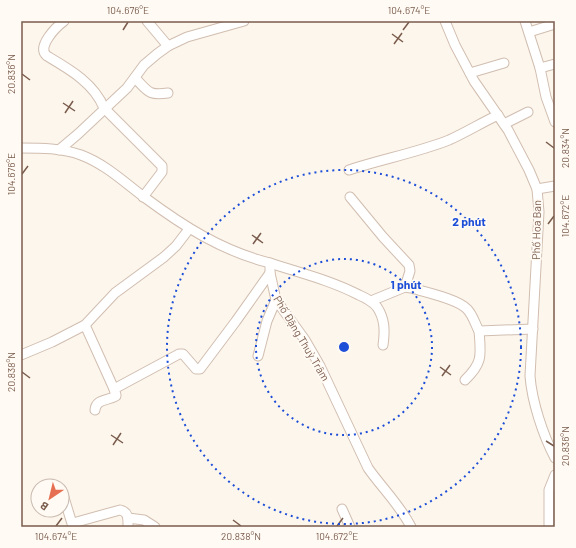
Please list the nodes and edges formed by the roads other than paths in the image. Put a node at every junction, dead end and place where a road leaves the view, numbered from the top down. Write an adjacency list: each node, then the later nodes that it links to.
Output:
1 (64, 21): 15 (street)
2 (147, 21): 8 (street)
3 (244, 21): 8 (street)
4 (445, 21): 12 (street, Phố Hoa Ban)
5 (525, 21): 7 (street)
6 (555, 24): 7 (street)
7 (529, 32): 11 (street)
8 (168, 46): 13 (street)
9 (504, 63): 12 (street)
10 (555, 64): 11 (street)
11 (540, 68): 18 (street)
12 (470, 73): 17 (street, Phố Hoa Ban)
13 (135, 78): 14 (street); 15 (street)
14 (168, 93)
15 (104, 108): 20 (street); 27 (street)
16 (528, 112): 19 (street)
17 (498, 115): 19 (street, Phố Hoa Ban); 24 (street)
18 (555, 122)
19 (504, 124): 26 (street, Phố Hoa Ban)
20 (78, 134): 22 (street); 23 (street)
21 (21, 148): 22 (street)
22 (59, 150): 23 (street)
23 (76, 154): 27 (street)
24 (349, 170)
25 (555, 186): 26 (street)
26 (537, 189): 36 (street, Phố Hoa Ban)
27 (143, 197): 29 (street)
28 (350, 197): 32 (street)
29 (189, 229): 30 (street); 35 (street)
30 (270, 262): 31 (street, Phố Đặng Thuỳ Trâm); 34 (street)
31 (270, 273): 33 (street, Phố Đặng Thuỳ Trâm); 42 (street)
32 (405, 287): 34 (street); 37 (street)
33 (276, 300): 40 (street); 51 (street, Phố Đặng Thuỳ Trâm)
34 (371, 301): 38 (street)
35 (85, 325): 39 (street); 42 (street)
36 (533, 329): 37 (street); 44 (street, Phố Hoa Ban)
37 (479, 331): 41 (street)
38 (383, 345)
39 (21, 355)
40 (258, 356)
41 (465, 380)
42 (114, 389): 43 (street)
43 (95, 410)
44 (555, 458)
45 (554, 478): 52 (street)
46 (342, 510): 50 (street)
47 (128, 522): 48 (street); 49 (street)
48 (73, 525)
49 (155, 527)
50 (350, 527)
51 (411, 527)
52 (549, 527)

